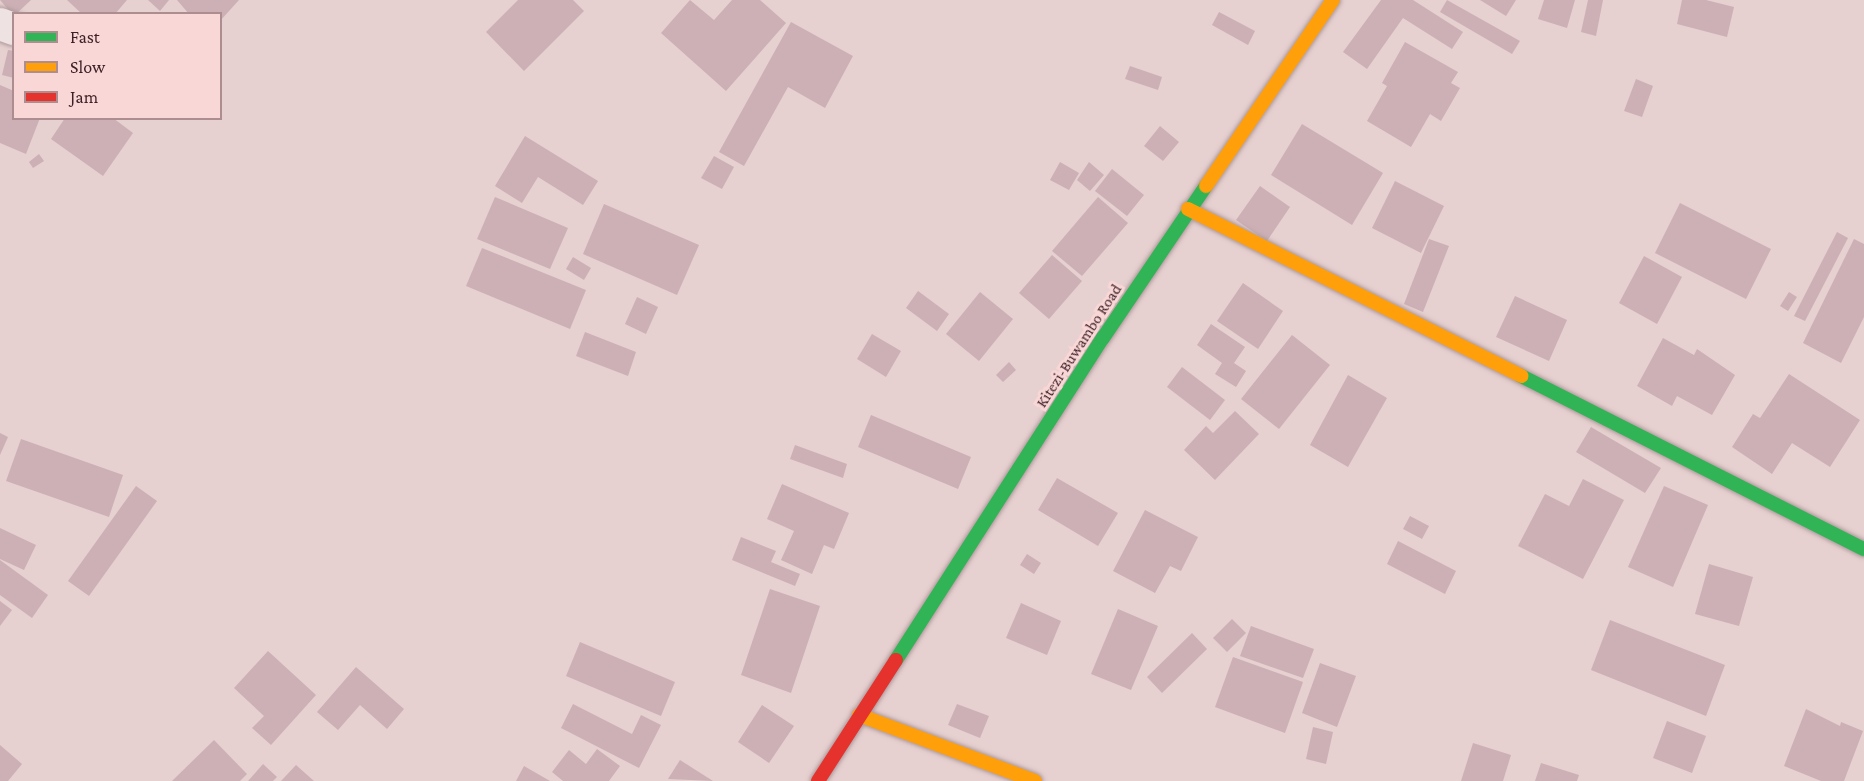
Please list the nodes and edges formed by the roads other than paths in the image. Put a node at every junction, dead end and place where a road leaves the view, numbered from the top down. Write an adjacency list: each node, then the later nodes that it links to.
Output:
1 (1333, 0): 2 (street, Kitezi-Buwambo Road)
2 (1188, 209): 3 (street); 4 (street, Kitezi-Buwambo Road)
3 (1864, 549)
4 (859, 715): 5 (street, Kitezi-Buwambo Road); 6 (street)
5 (818, 781)
6 (1035, 781)

